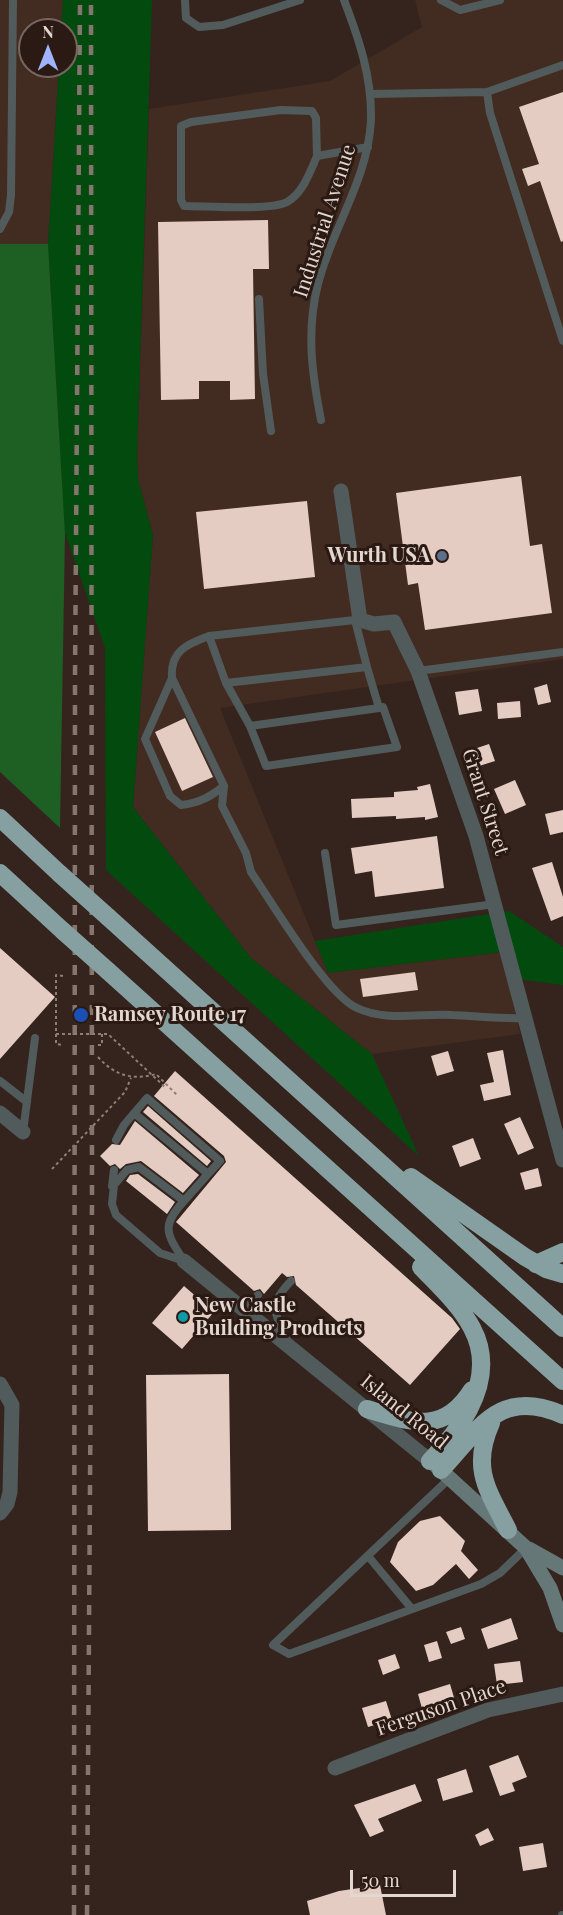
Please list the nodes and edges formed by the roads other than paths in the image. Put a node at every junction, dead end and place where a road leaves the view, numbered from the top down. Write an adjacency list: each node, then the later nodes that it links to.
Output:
1 (13, 0): 13 (lane)
2 (185, 0): 7 (lane)
3 (300, 0): 7 (lane)
4 (344, 0): 10 (lane, Industrial Avenue)
5 (441, 0): 6 (lane)
6 (500, 0)
7 (275, 4)
8 (563, 65): 9 (lane)
9 (487, 92): 10 (lane); 15 (lane)
10 (370, 94): 11 (lane, Industrial Avenue)
11 (368, 147): 12 (lane); 16 (lane, Industrial Avenue)
12 (317, 156): 12 (lane)
13 (0, 229)
14 (259, 299): 17 (lane)
15 (563, 341)
16 (321, 420)
17 (271, 431)
18 (341, 491): 19 (street)
19 (358, 620): 20 (lane); 22 (lane); 23 (street, Grant Street)
20 (210, 636): 24 (lane); 25 (lane)
21 (563, 652): 23 (lane)
22 (367, 667): 25 (lane); 26 (lane)
23 (418, 671): 32 (street, Grant Street)
24 (172, 678): 28 (lane); 28 (lane)
25 (226, 683): 27 (lane)
26 (379, 708): 27 (lane); 27 (lane)
27 (250, 726)
28 (224, 786): 33 (lane)
29 (0, 818): 39 (highway, bridge)
30 (325, 853): 32 (lane)
31 (0, 873): 45 (highway, bridge)
32 (495, 904): 33 (street, Grant Street)
33 (525, 1018): 42 (street, Grant Street)
34 (35, 1038): 36 (lane)
35 (0, 1081): 36 (lane)
36 (27, 1102): 40 (lane)
37 (0, 1113): 40 (street)
38 (134, 1113): 41 (lane); 44 (lane); 44 (lane)
39 (333, 1121): 50 (highway); 55 (highway)
40 (23, 1132)
41 (116, 1140)
42 (563, 1160)
43 (114, 1170): 46 (lane)
44 (208, 1174): 47 (lane)
45 (347, 1186): 57 (highway); 58 (highway)
46 (111, 1193): 47 (lane); 49 (lane)
47 (184, 1200): 49 (lane)
48 (563, 1252): 50 (highway)
49 (184, 1261): 54 (street, Island Road)
50 (536, 1264): 51 (highway)
51 (563, 1274)
52 (291, 1281): 56 (lane)
53 (258, 1295): 54 (lane)
54 (244, 1309): 56 (street, Island Road)
55 (563, 1328)
56 (290, 1346): 60 (street, Island Road)
57 (480, 1378): 60 (highway); 63 (highway)
58 (563, 1381)
59 (0, 1384): 64 (street)
60 (368, 1408): 63 (street, Island Road)
61 (494, 1415): 62 (highway); 63 (highway); 65 (highway)
62 (563, 1415)
63 (441, 1469): 65 (street, Island Road); 67 (lane)
64 (0, 1513)
65 (508, 1530): 66 (street, Island Road)
66 (526, 1548): 68 (street); 69 (lane); 70 (street, Island Road)
67 (368, 1556): 69 (lane); 69 (lane)
68 (563, 1568)
69 (412, 1609)
70 (563, 1625)
71 (563, 1694): 72 (street, Ferguson Place)
72 (335, 1768)

